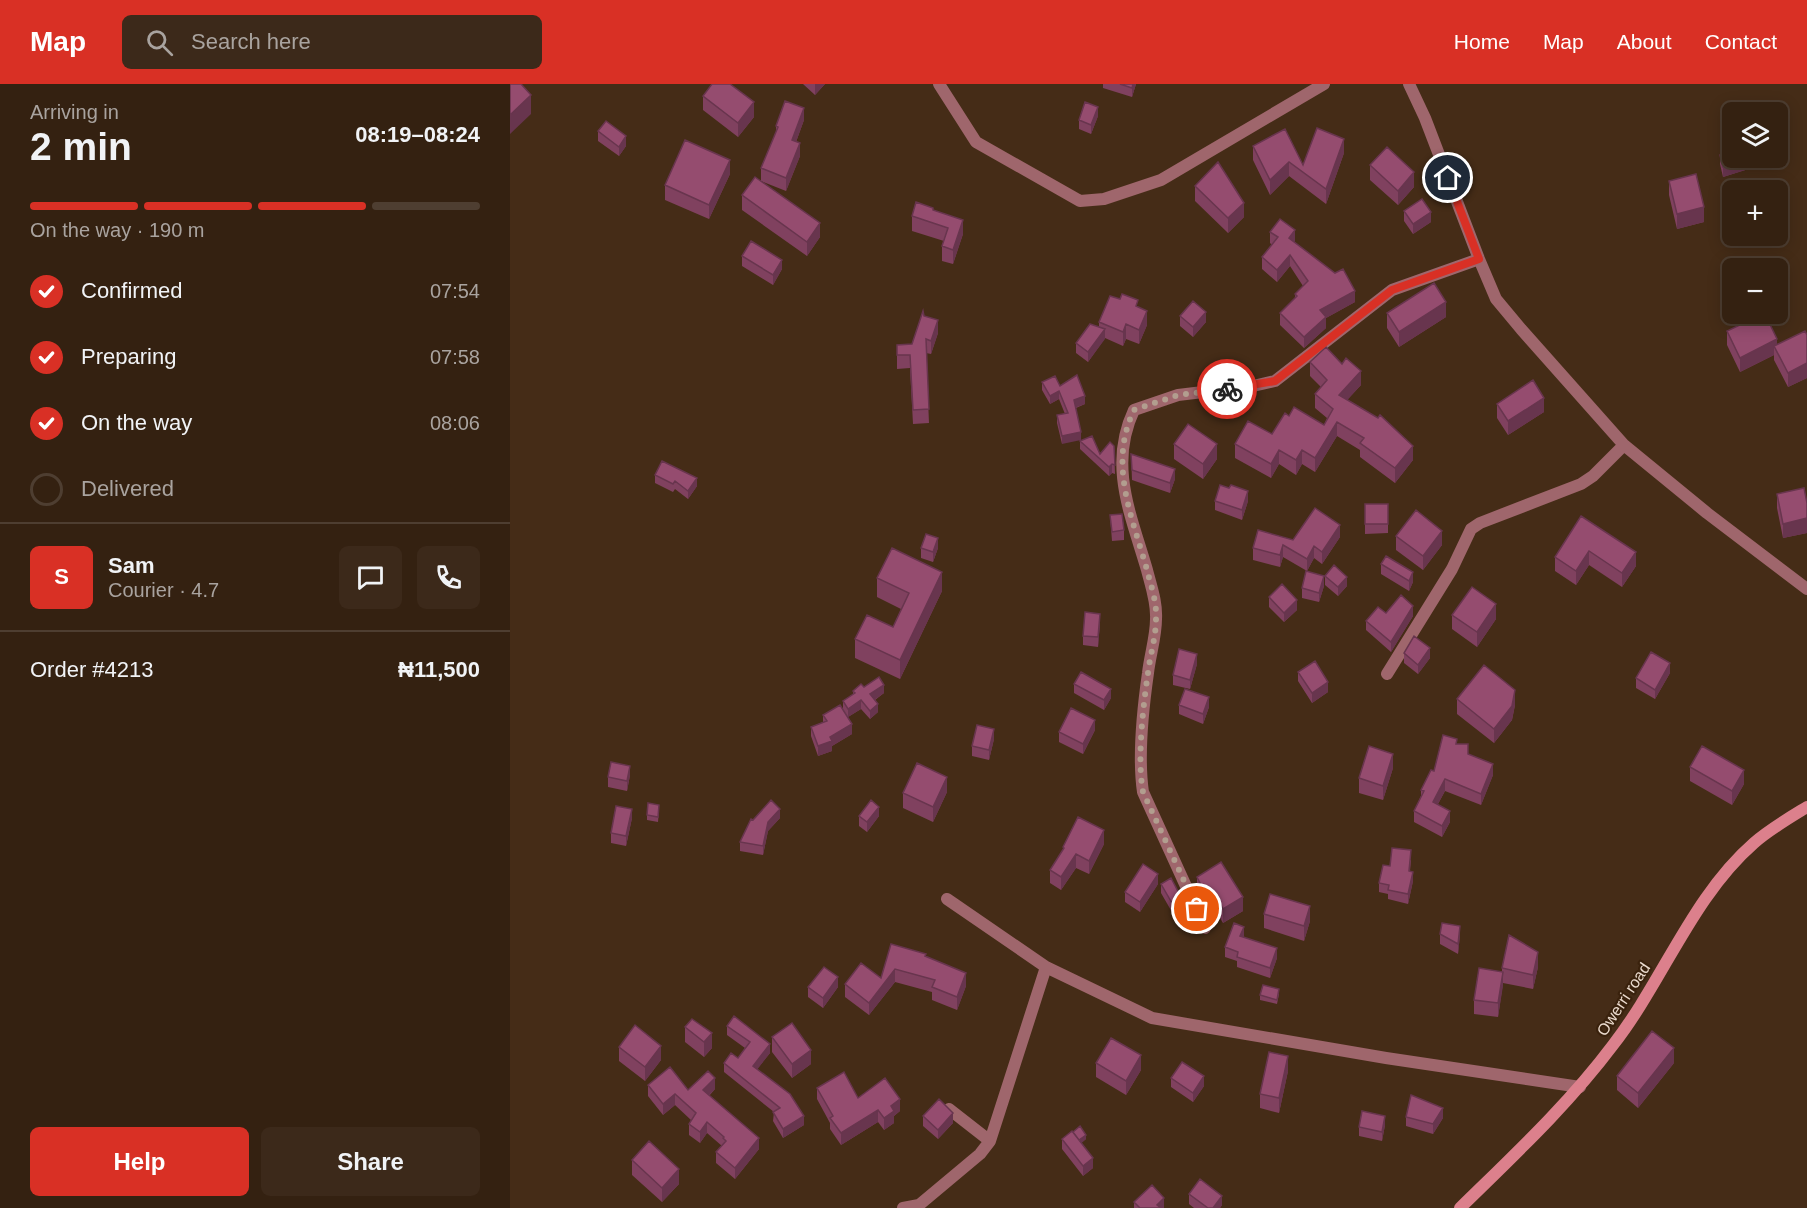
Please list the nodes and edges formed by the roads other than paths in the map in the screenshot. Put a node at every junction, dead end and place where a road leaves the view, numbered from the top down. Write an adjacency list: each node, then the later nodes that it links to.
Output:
1 (939, 84): 2 (street)
2 (1324, 84)
3 (1409, 84): 4 (street)
4 (1479, 259): 5 (street); 10 (street)
5 (1624, 445): 6 (street); 7 (street)
6 (1807, 589)
7 (1387, 674)
8 (1807, 807): 12 (main road, Owerri road)
9 (947, 899): 11 (street)
10 (1205, 928)
11 (1046, 967): 12 (street); 14 (street)
12 (1580, 1087): 17 (main road, Owerri road)
13 (949, 1109): 14 (street)
14 (990, 1141): 15 (street)
15 (920, 1207): 16 (street)
16 (903, 1208)
17 (1460, 1208)

